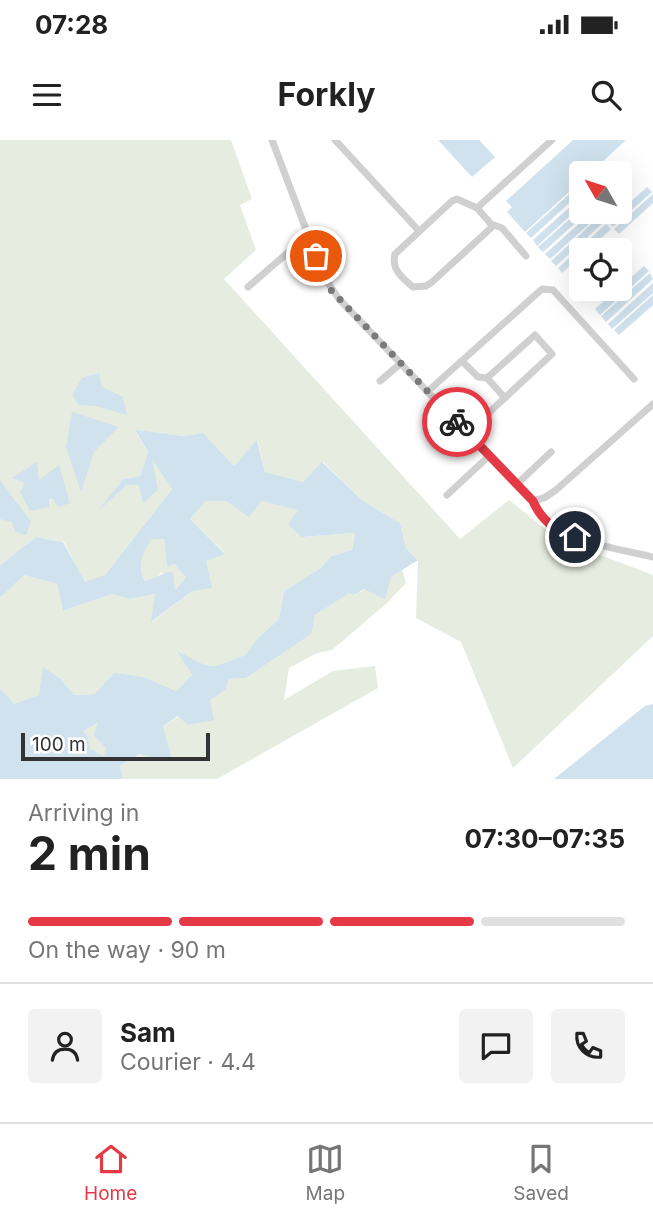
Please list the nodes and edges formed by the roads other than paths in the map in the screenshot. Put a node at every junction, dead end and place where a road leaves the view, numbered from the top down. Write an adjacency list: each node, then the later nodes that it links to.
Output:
1 (272, 140): 7 (lane)
2 (335, 140): 6 (lane)
3 (552, 140): 4 (lane)
4 (477, 208): 5 (lane); 6 (lane)
5 (491, 224): 6 (lane); 8 (lane)
6 (419, 231)
7 (308, 236): 9 (lane); 11 (lane)
8 (526, 256)
9 (248, 287)
10 (462, 361): 12 (lane); 13 (lane); 15 (lane)
11 (400, 364): 14 (lane); 15 (lane)
12 (487, 378): 16 (lane); 16 (lane)
13 (634, 379)
14 (380, 381)
15 (428, 392): 18 (lane)
16 (505, 398): 18 (lane)
17 (652, 406): 23 (lane)
18 (467, 433): 20 (lane)
19 (551, 452): 21 (lane)
20 (489, 456): 21 (lane); 22 (lane)
21 (517, 484): 23 (lane)
22 (447, 495)
23 (533, 501): 24 (lane)
24 (653, 557)

